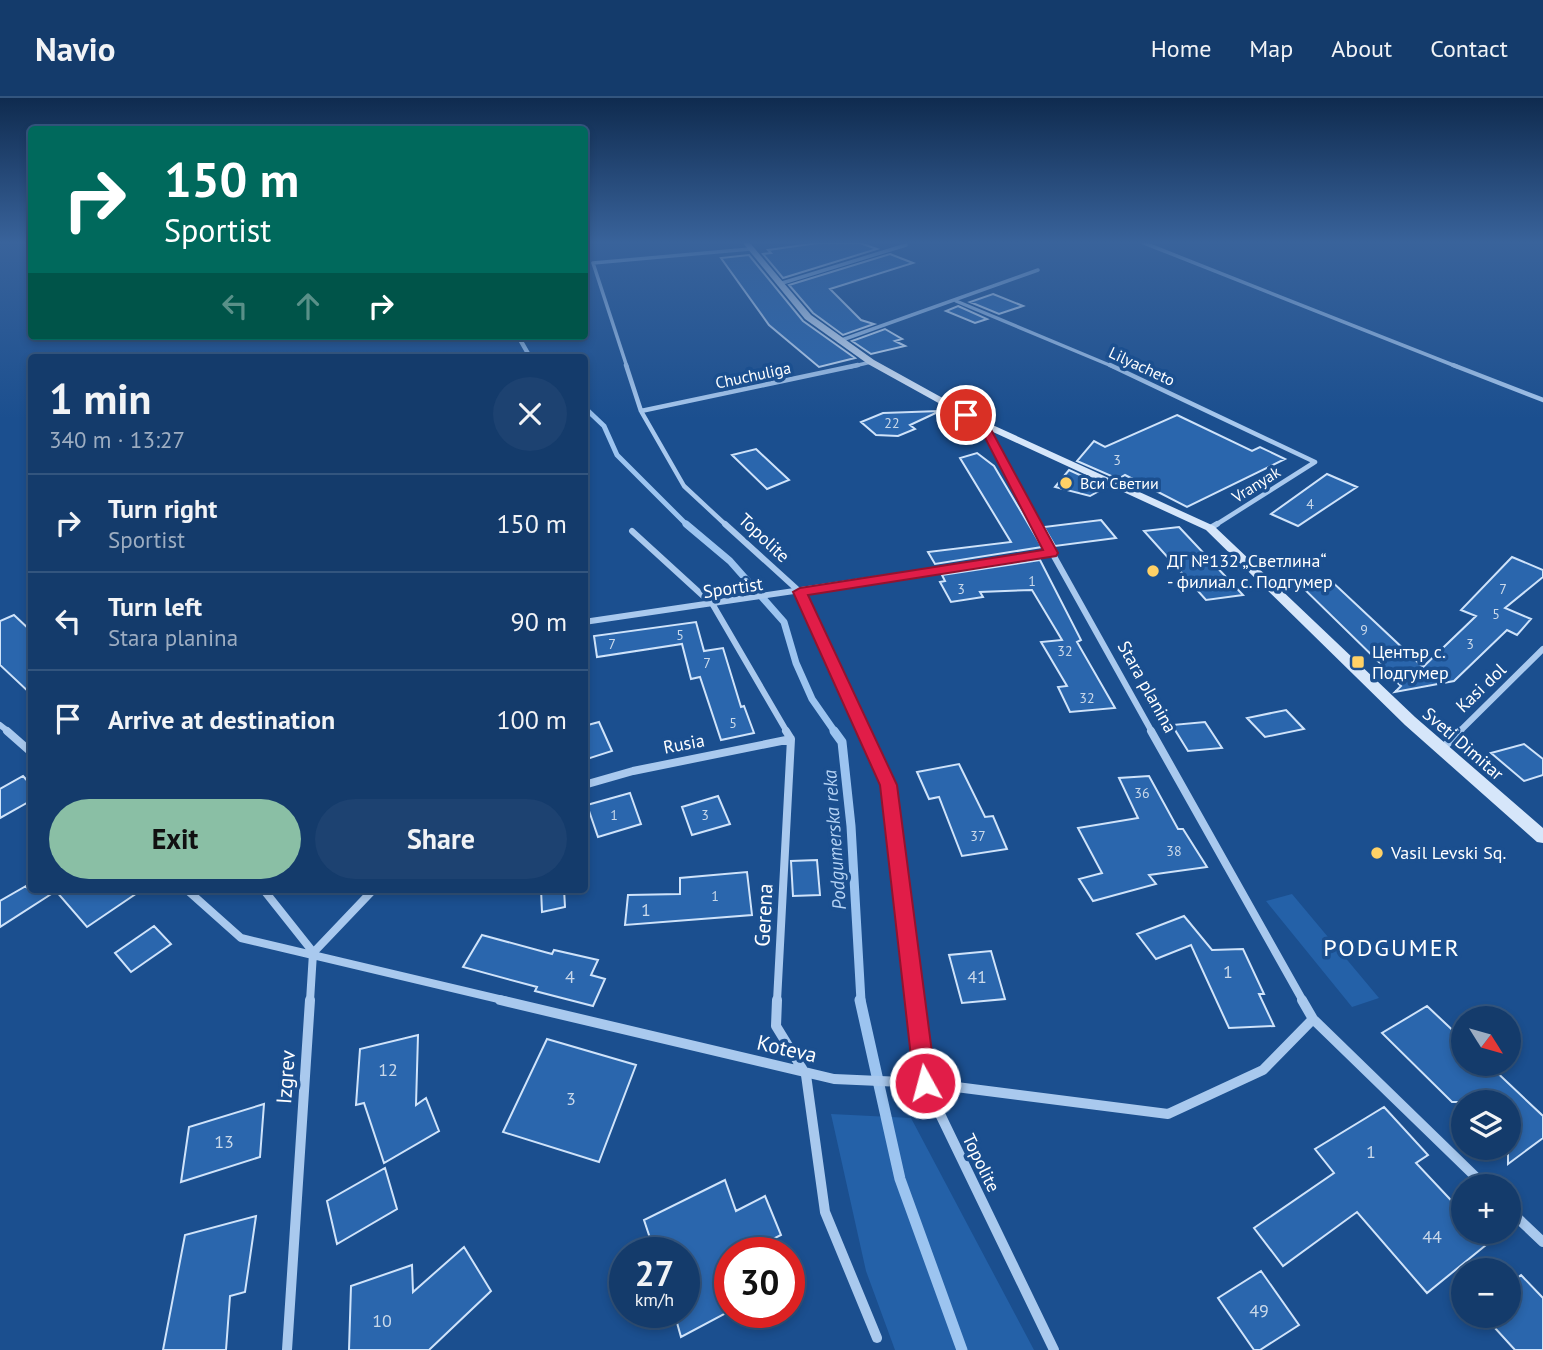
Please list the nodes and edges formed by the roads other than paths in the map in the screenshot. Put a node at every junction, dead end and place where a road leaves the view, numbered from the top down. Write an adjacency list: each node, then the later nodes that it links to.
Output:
1 (605, 301): 9 (street, Topolite)
2 (794, 301): 6 (street)
3 (952, 301): 6 (street)
4 (959, 301): 11 (street, Lilyacheto)
5 (1292, 301): 8 (street)
6 (839, 341): 7 (street)
7 (871, 362): 9 (street, Chuchuliga); 10 (street)
8 (1543, 400)
9 (641, 411): 15 (street, Topolite)
10 (983, 424): 12 (street, Sveti Dimitar); 14 (street, Stara planina)
11 (1315, 462): 12 (street, Vranyak)
12 (1210, 528): 21 (street, Sveti Dimitar)
13 (632, 531): 16 (street)
14 (1051, 553): 15 (street, Sportist); 29 (street, Stara planina)
15 (800, 592): 16 (street, Sportist); 31 (street, Topolite)
16 (713, 605): 17 (street, Sportist); 20 (street)
17 (588, 621)
18 (1543, 649): 21 (street, Kasi dol)
19 (0, 725): 22 (street)
20 (791, 739): 23 (street, Rusia); 30 (street, Gerena)
21 (1442, 749): 24 (street, Sveti Dimitar)
22 (28, 750)
23 (588, 784)
24 (1543, 837)
25 (190, 893): 28 (street)
26 (266, 893): 28 (street)
27 (370, 893): 28 (street)
28 (313, 953): 30 (street, Koteva); 36 (street, Izgrev)
29 (1313, 1019): 31 (street, Koteva); 32 (street, Stara planina)
30 (807, 1075): 31 (street, Koteva); 35 (street, Gerena)
31 (925, 1083): 37 (street, Topolite)
32 (1473, 1174)
33 (1521, 1221): 34 (street)
34 (1543, 1241)
35 (877, 1338)
36 (287, 1350)
37 (1054, 1350)

